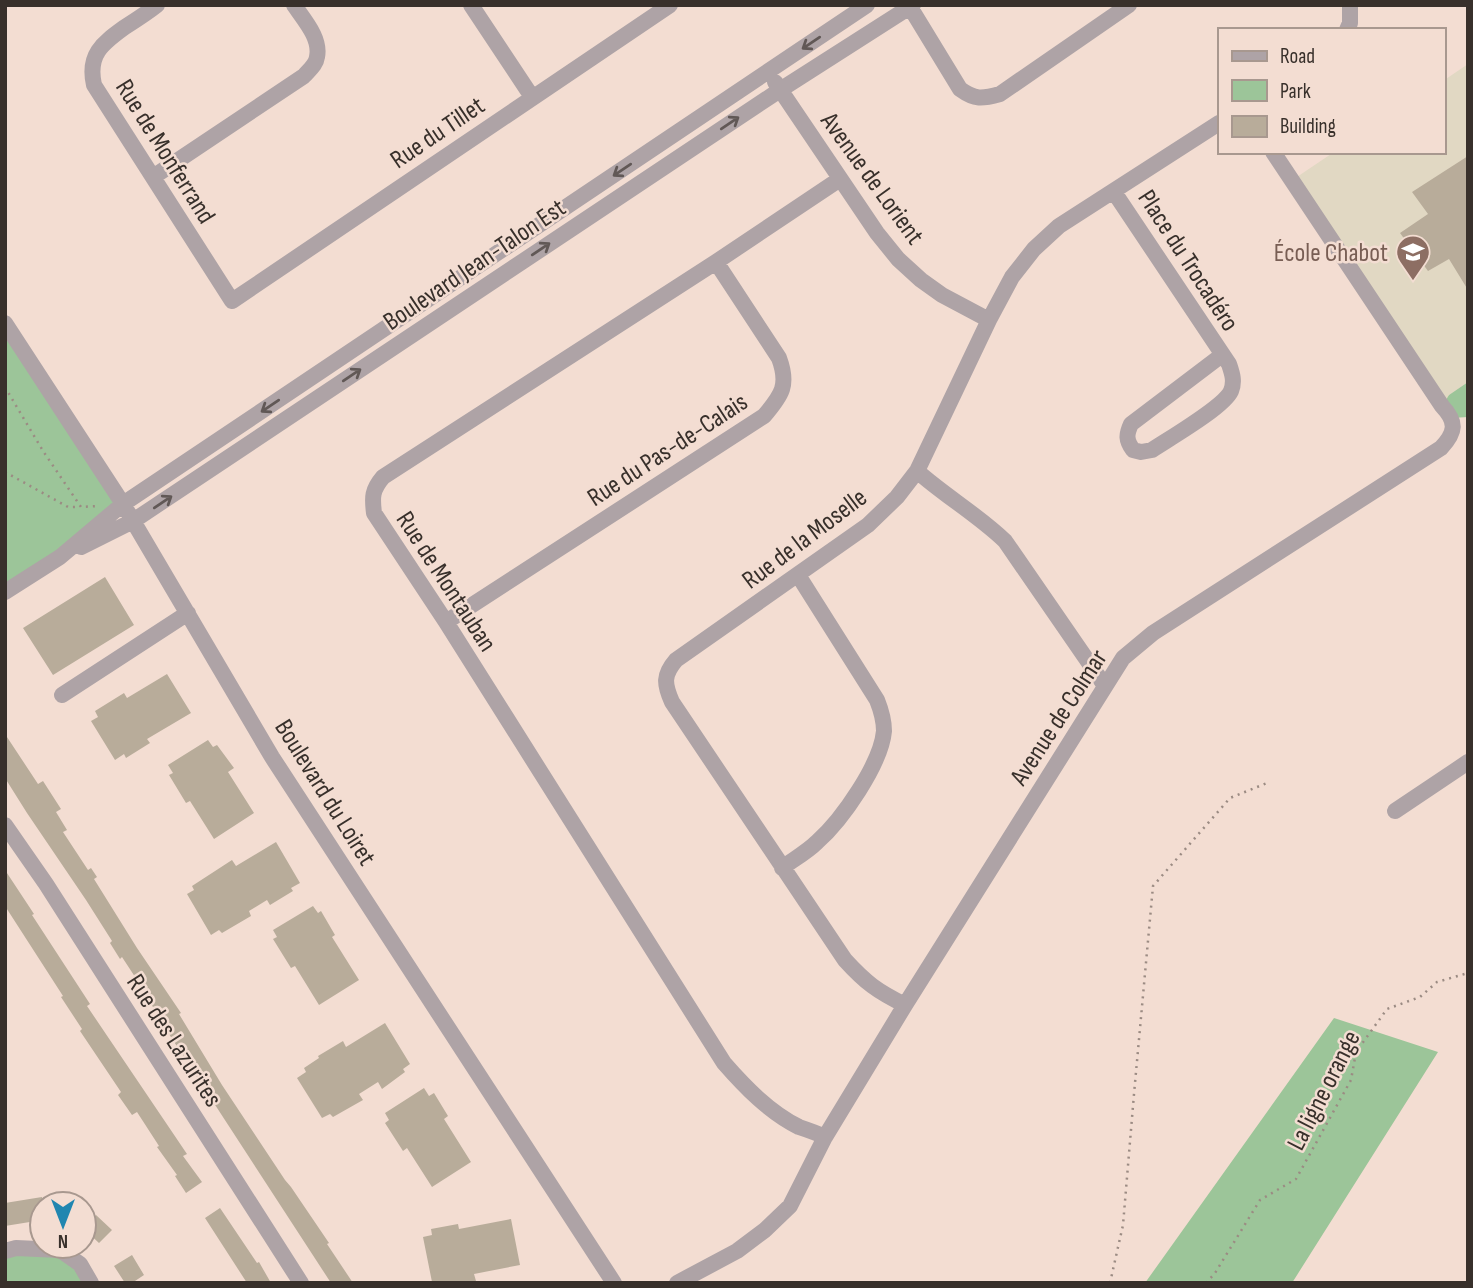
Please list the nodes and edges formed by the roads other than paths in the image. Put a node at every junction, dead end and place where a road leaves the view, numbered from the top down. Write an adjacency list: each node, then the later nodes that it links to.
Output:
1 (157, 5): 15 (street, Rue de Monferrand)
2 (295, 5): 15 (street)
3 (471, 5): 12 (street)
4 (670, 5): 12 (street, Rue du Tillet)
5 (867, 5): 10 (street, Boulevard Jean-Talon Est, one-way to 10)
6 (1129, 5): 8 (street)
7 (1350, 5): 9 (street)
8 (911, 6): 11 (street, Boulevard Jean-Talon Est)
9 (1349, 28)
10 (768, 72): 11 (street, Avenue de Lorient); 24 (street, Boulevard Jean-Talon Est, one-way to 24)
11 (780, 90): 16 (street, Avenue de Lorient); 25 (street, Boulevard Jean-Talon Est, one-way to 11)
12 (532, 97): 19 (street, Rue du Tillet)
13 (1218, 124): 17 (street, Rue de la Moselle)
14 (1274, 154): 31 (street, Avenue de Colmar)
15 (153, 177): 19 (street, Rue de Monferrand)
16 (840, 179): 18 (street, Rue de Montauban); 20 (street, Avenue de Lorient)
17 (1114, 192): 20 (street, Rue de la Moselle); 22 (street, Place du Trocadéro)
18 (716, 262): 30 (street, Rue du Pas-de-Calais); 30 (street, Rue de Montauban)
19 (232, 301)
20 (989, 320): 23 (street, Rue de la Moselle)
21 (5, 323): 24 (street, Boulevard du Loiret)
22 (1222, 355): 22 (street, Place du Trocadéro)
23 (917, 471): 27 (street, Rue de la Moselle); 31 (street)
24 (123, 504): 25 (street, Boulevard du Loiret); 26 (street, Boulevard Jean-Talon Est)
25 (133, 521): 26 (street, Boulevard Jean-Talon Est); 29 (street, Boulevard du Loiret)
26 (60, 557): 28 (street, Boulevard Jean-Talon Est)
27 (797, 575): 36 (street); 36 (street, Rue de la Moselle)
28 (5, 592)
29 (188, 613): 32 (street); 42 (street, Boulevard du Loiret)
30 (446, 622): 38 (street, Rue de Montauban)
31 (1105, 686): 37 (street, Avenue de Colmar)
32 (62, 695)
33 (1468, 762): 34 (street)
34 (1395, 811)
35 (5, 825): 41 (street, Rue des Lazurites)
36 (782, 868): 37 (street, Rue de la Moselle)
37 (905, 1005): 38 (street, Avenue de Colmar)
38 (825, 1137): 43 (street, Avenue de Colmar)
39 (5, 1251): 40 (street)
40 (91, 1283)
41 (301, 1283)
42 (614, 1283)
43 (677, 1283)

